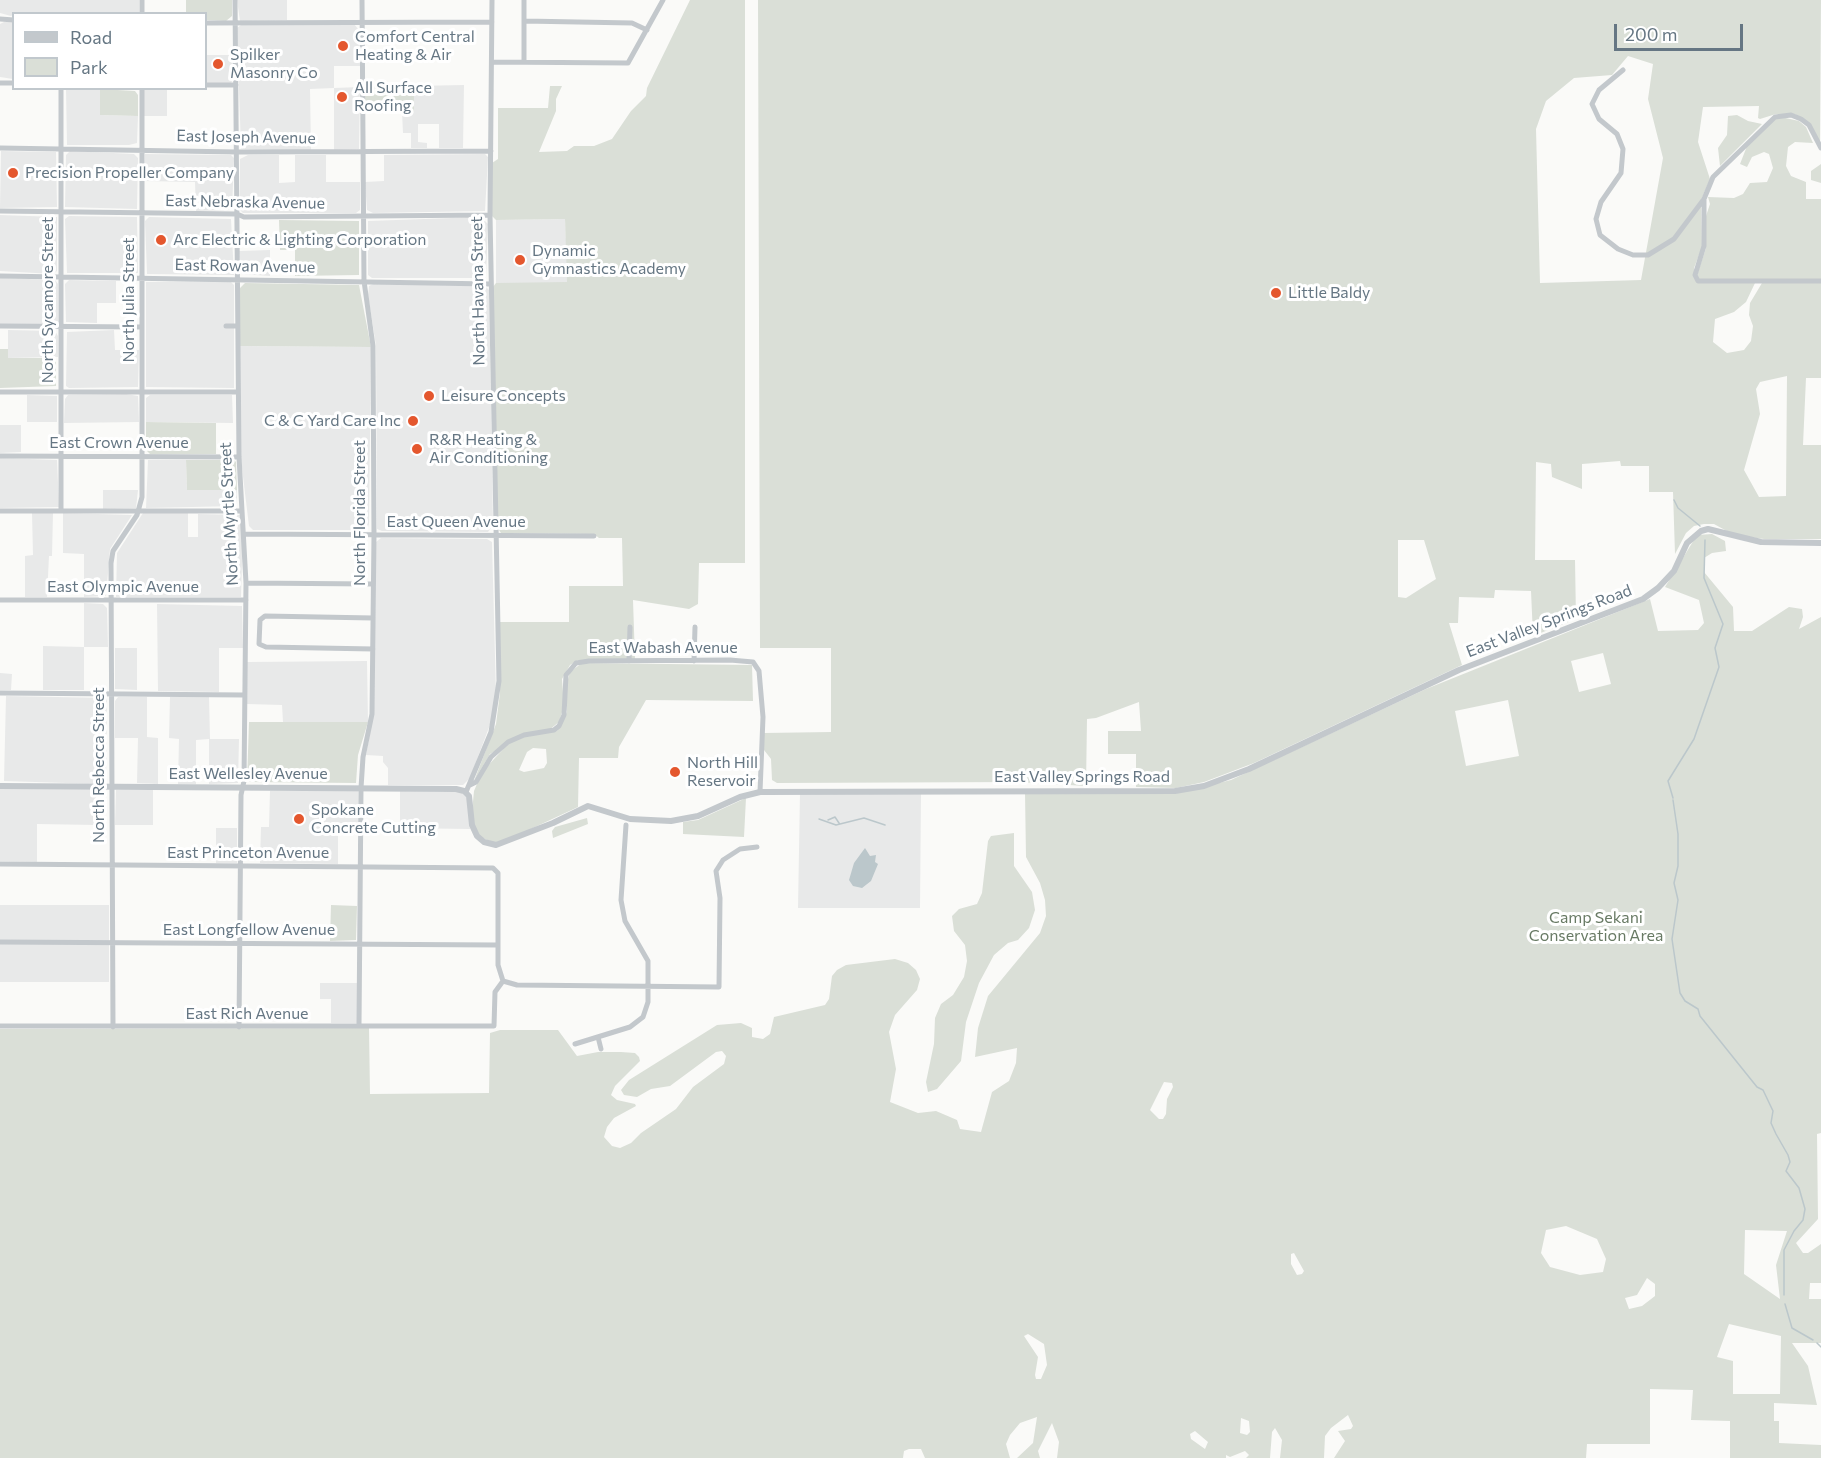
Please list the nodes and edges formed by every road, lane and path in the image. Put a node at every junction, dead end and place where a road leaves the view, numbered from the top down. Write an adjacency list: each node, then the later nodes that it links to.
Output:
1 (235, 0): 10 (street, North Myrtle Street)
2 (362, 0): 6 (street, North Florida Street)
3 (492, 0): 8 (street, North Havana Street)
4 (524, 0): 7 (street)
5 (663, 0): 11 (street)
6 (362, 21): 8 (street); 10 (street); 25 (street, North Florida Street)
7 (524, 21): 11 (street); 13 (street)
8 (492, 22): 12 (street, North Havana Street)
9 (207, 23): 10 (street)
10 (235, 24): 16 (street, North Myrtle Street)
11 (647, 30): 13 (street)
12 (492, 62): 13 (street); 23 (street, North Havana Street)
13 (524, 62)
14 (1623, 70): 26 (street)
15 (207, 85): 16 (street)
16 (236, 86): 24 (street, North Myrtle Street)
17 (61, 90): 21 (street, North Sycamore Street)
18 (142, 90): 22 (street, North Julia Street)
19 (0, 148): 21 (street, East Joseph Avenue)
20 (1821, 148): 26 (street)
21 (62, 149): 22 (street, East Joseph Avenue); 28 (street, North Sycamore Street)
22 (141, 149): 24 (street, East Joseph Avenue); 29 (street, North Julia Street)
23 (491, 151): 25 (street, East Joseph Avenue); 32 (street, North Havana Street)
24 (237, 152): 25 (street, East Joseph Avenue); 30 (street, North Myrtle Street)
25 (363, 152): 31 (street, North Florida Street)
26 (1704, 199): 38 (street)
27 (0, 211): 28 (street, East Nebraska Avenue)
28 (62, 212): 29 (street, East Nebraska Avenue); 34 (street, North Sycamore Street)
29 (142, 214): 30 (street, East Nebraska Avenue); 35 (street, North Julia Street)
30 (237, 214): 31 (street, East Nebraska Avenue); 36 (street, North Myrtle Street)
31 (364, 216): 32 (street, East Nebraska Avenue); 37 (street, North Florida Street)
32 (490, 216): 39 (street, North Havana Street)
33 (0, 276): 34 (street, East Rowan Avenue)
34 (62, 276): 35 (street, East Rowan Avenue); 41 (street, North Sycamore Street)
35 (143, 279): 36 (street, East Rowan Avenue); 44 (street, North Julia Street)
36 (238, 279): 37 (street, East Rowan Avenue); 43 (street, North Myrtle Street)
37 (364, 281): 39 (street, East Rowan Avenue); 58 (street, North Florida Street)
38 (1821, 281)
39 (491, 284): 59 (street, North Havana Street)
40 (0, 326): 41 (street)
41 (62, 326): 44 (street); 46 (street, North Sycamore Street)
42 (226, 326): 43 (street)
43 (237, 326): 48 (street, North Myrtle Street)
44 (142, 327): 47 (street, North Julia Street)
45 (0, 392): 46 (street)
46 (62, 392): 47 (street); 50 (street, North Sycamore Street)
47 (142, 392): 48 (street); 51 (street, North Julia Street)
48 (238, 392): 52 (street, North Myrtle Street)
49 (0, 456): 50 (street, East Crown Avenue)
50 (62, 456): 51 (street, East Crown Avenue); 54 (street, North Sycamore Street)
51 (143, 457): 52 (street, East Crown Avenue); 55 (street, North Julia Street)
52 (239, 457): 56 (street, North Myrtle Street)
53 (0, 511): 54 (street)
54 (62, 511): 55 (street)
55 (139, 511): 56 (street); 66 (street, North Rebecca Street)
56 (242, 511): 57 (street, North Myrtle Street)
57 (245, 534): 58 (street, East Queen Avenue); 62 (street, North Myrtle Street)
58 (374, 535): 59 (street, East Queen Avenue); 63 (street, North Florida Street)
59 (496, 536): 60 (street, East Queen Avenue); 77 (street, North Havana Street)
60 (594, 536)
61 (1821, 543): 82 (street, East Valley Springs Road)
62 (246, 583): 63 (street); 65 (street, North Myrtle Street)
63 (373, 584): 67 (street, North Florida Street)
64 (0, 600): 66 (street, East Olympic Avenue)
65 (246, 600): 66 (street, East Olympic Avenue); 75 (street, North Myrtle Street)
66 (111, 602): 74 (street, North Rebecca Street)
67 (373, 618): 70 (street, North Florida Street); 70 (street)
68 (630, 627): 71 (street)
69 (695, 627): 72 (street)
70 (373, 649): 80 (street, North Florida Street)
71 (629, 661): 72 (street, East Wabash Avenue); 77 (street, East Wabash Avenue)
72 (694, 661): 82 (street, East Wabash Avenue)
73 (0, 693): 74 (street)
74 (113, 694): 75 (street); 78 (street, North Rebecca Street)
75 (244, 695): 79 (street, North Myrtle Street)
76 (0, 784): 78 (street, East Wellesley Avenue)
77 (470, 785): 81 (street, North Havana Street)
78 (113, 787): 79 (street, East Wellesley Avenue); 86 (street, North Rebecca Street)
79 (242, 788): 80 (street, East Wellesley Avenue); 87 (street, North Myrtle Street)
80 (361, 788): 81 (street, East Wellesley Avenue); 88 (street, North Florida Street)
81 (466, 792): 82 (street, East Valley Springs Road)
82 (760, 792)
83 (626, 825): 95 (street)
84 (757, 847): 95 (street)
85 (0, 864): 86 (street, East Princeton Avenue)
86 (114, 865): 87 (street, East Princeton Avenue); 90 (street, North Rebecca Street)
87 (240, 866): 88 (street, East Princeton Avenue); 91 (street, North Myrtle Street)
88 (360, 867): 92 (street, North Florida Street); 93 (street, East Princeton Avenue)
89 (0, 942): 90 (street, East Longfellow Avenue)
90 (113, 943): 91 (street, East Longfellow Avenue); 98 (street, North Rebecca Street)
91 (239, 944): 92 (street, East Longfellow Avenue); 99 (street, North Myrtle Street)
92 (360, 944): 93 (street, East Longfellow Avenue); 96 (street, North Florida Street)
93 (498, 945): 94 (street)
94 (503, 981): 95 (street); 96 (street, East Rich Avenue)
95 (649, 985): 100 (street)
96 (359, 1025): 99 (street, East Rich Avenue)
97 (0, 1026): 98 (street, East Rich Avenue)
98 (113, 1027): 99 (street, East Rich Avenue)
99 (239, 1027)
100 (598, 1037): 101 (street); 102 (street)
101 (575, 1044)
102 (601, 1049)

